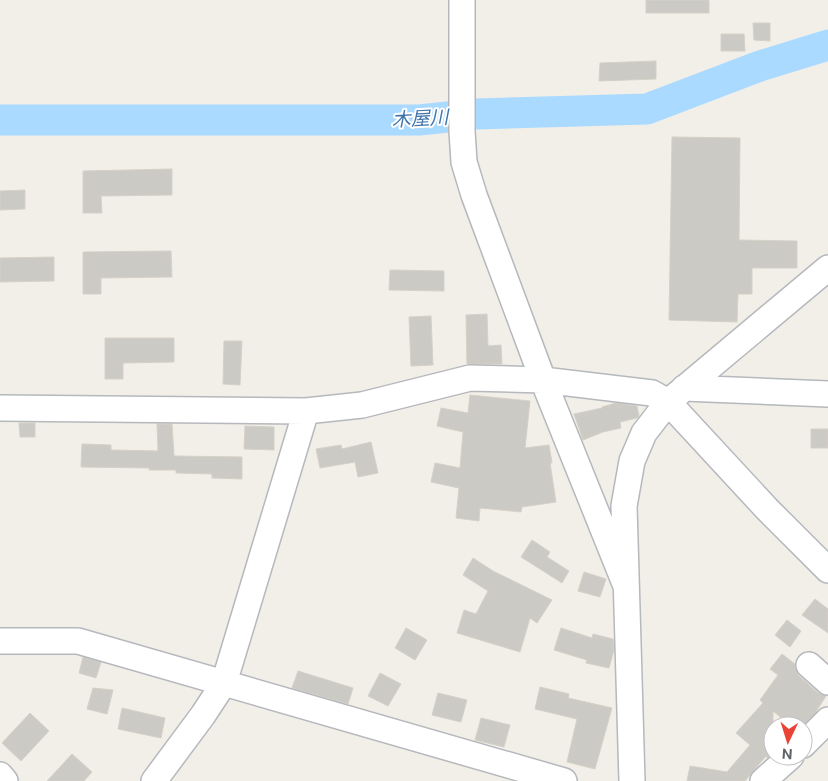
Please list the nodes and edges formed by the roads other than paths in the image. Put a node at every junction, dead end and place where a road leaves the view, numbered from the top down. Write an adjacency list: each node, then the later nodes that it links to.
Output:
1 (462, 0): 3 (street)
2 (828, 268): 5 (street)
3 (543, 380): 5 (street); 7 (street); 9 (street)
4 (828, 394): 5 (street)
5 (676, 395): 8 (street); 9 (street)
6 (0, 408): 7 (street)
7 (306, 411): 13 (street)
8 (828, 570)
9 (626, 586): 21 (street)
10 (0, 642): 13 (street)
11 (809, 665): 12 (street)
12 (828, 682)
13 (224, 683): 19 (street); 20 (street)
14 (828, 720): 15 (street)
15 (813, 735)
16 (780, 766): 22 (street)
17 (0, 775): 18 (street)
18 (5, 781)
19 (154, 781)
20 (564, 781)
21 (632, 781)
22 (763, 781)

